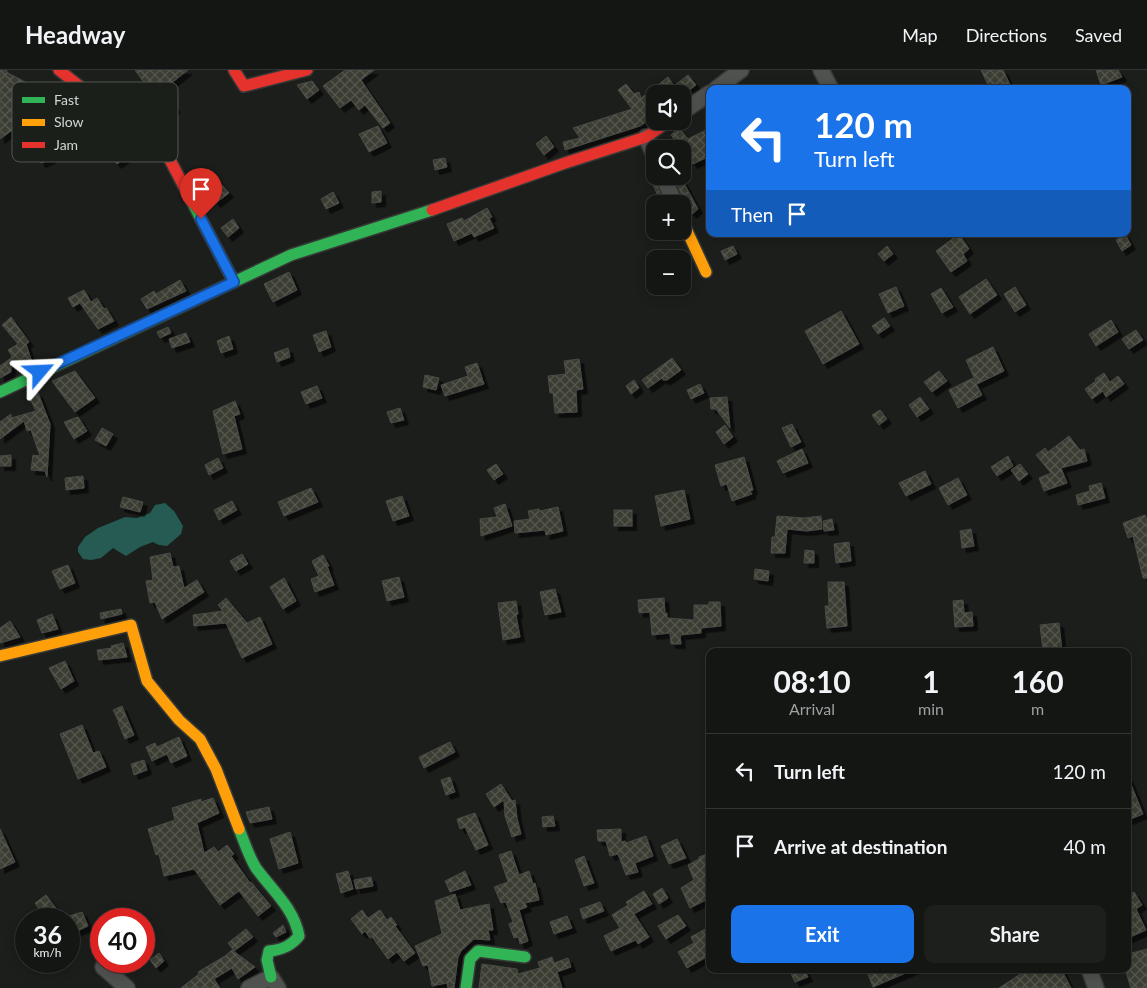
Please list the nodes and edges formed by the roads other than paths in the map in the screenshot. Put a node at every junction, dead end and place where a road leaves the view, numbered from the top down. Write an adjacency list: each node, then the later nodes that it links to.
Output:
1 (59, 70): 6 (street)
2 (234, 70): 3 (street)
3 (307, 70)
4 (741, 70): 7 (street)
5 (821, 70): 8 (street)
6 (74, 82)
7 (721, 85)
8 (829, 85)
9 (706, 96): 10 (street)
10 (691, 106)
11 (656, 130): 12 (street)
12 (646, 137): 13 (street); 17 (street)
13 (647, 140)
14 (171, 162): 17 (street)
15 (691, 240): 16 (street)
16 (706, 272)
17 (234, 282): 18 (street)
18 (0, 392)
19 (0, 656): 23 (street)
20 (525, 958): 26 (street)
21 (110, 973): 24 (street)
22 (1090, 973): 27 (street)
23 (275, 983): 25 (street)
24 (127, 988)
25 (249, 988)
26 (466, 988)
27 (1096, 988)

